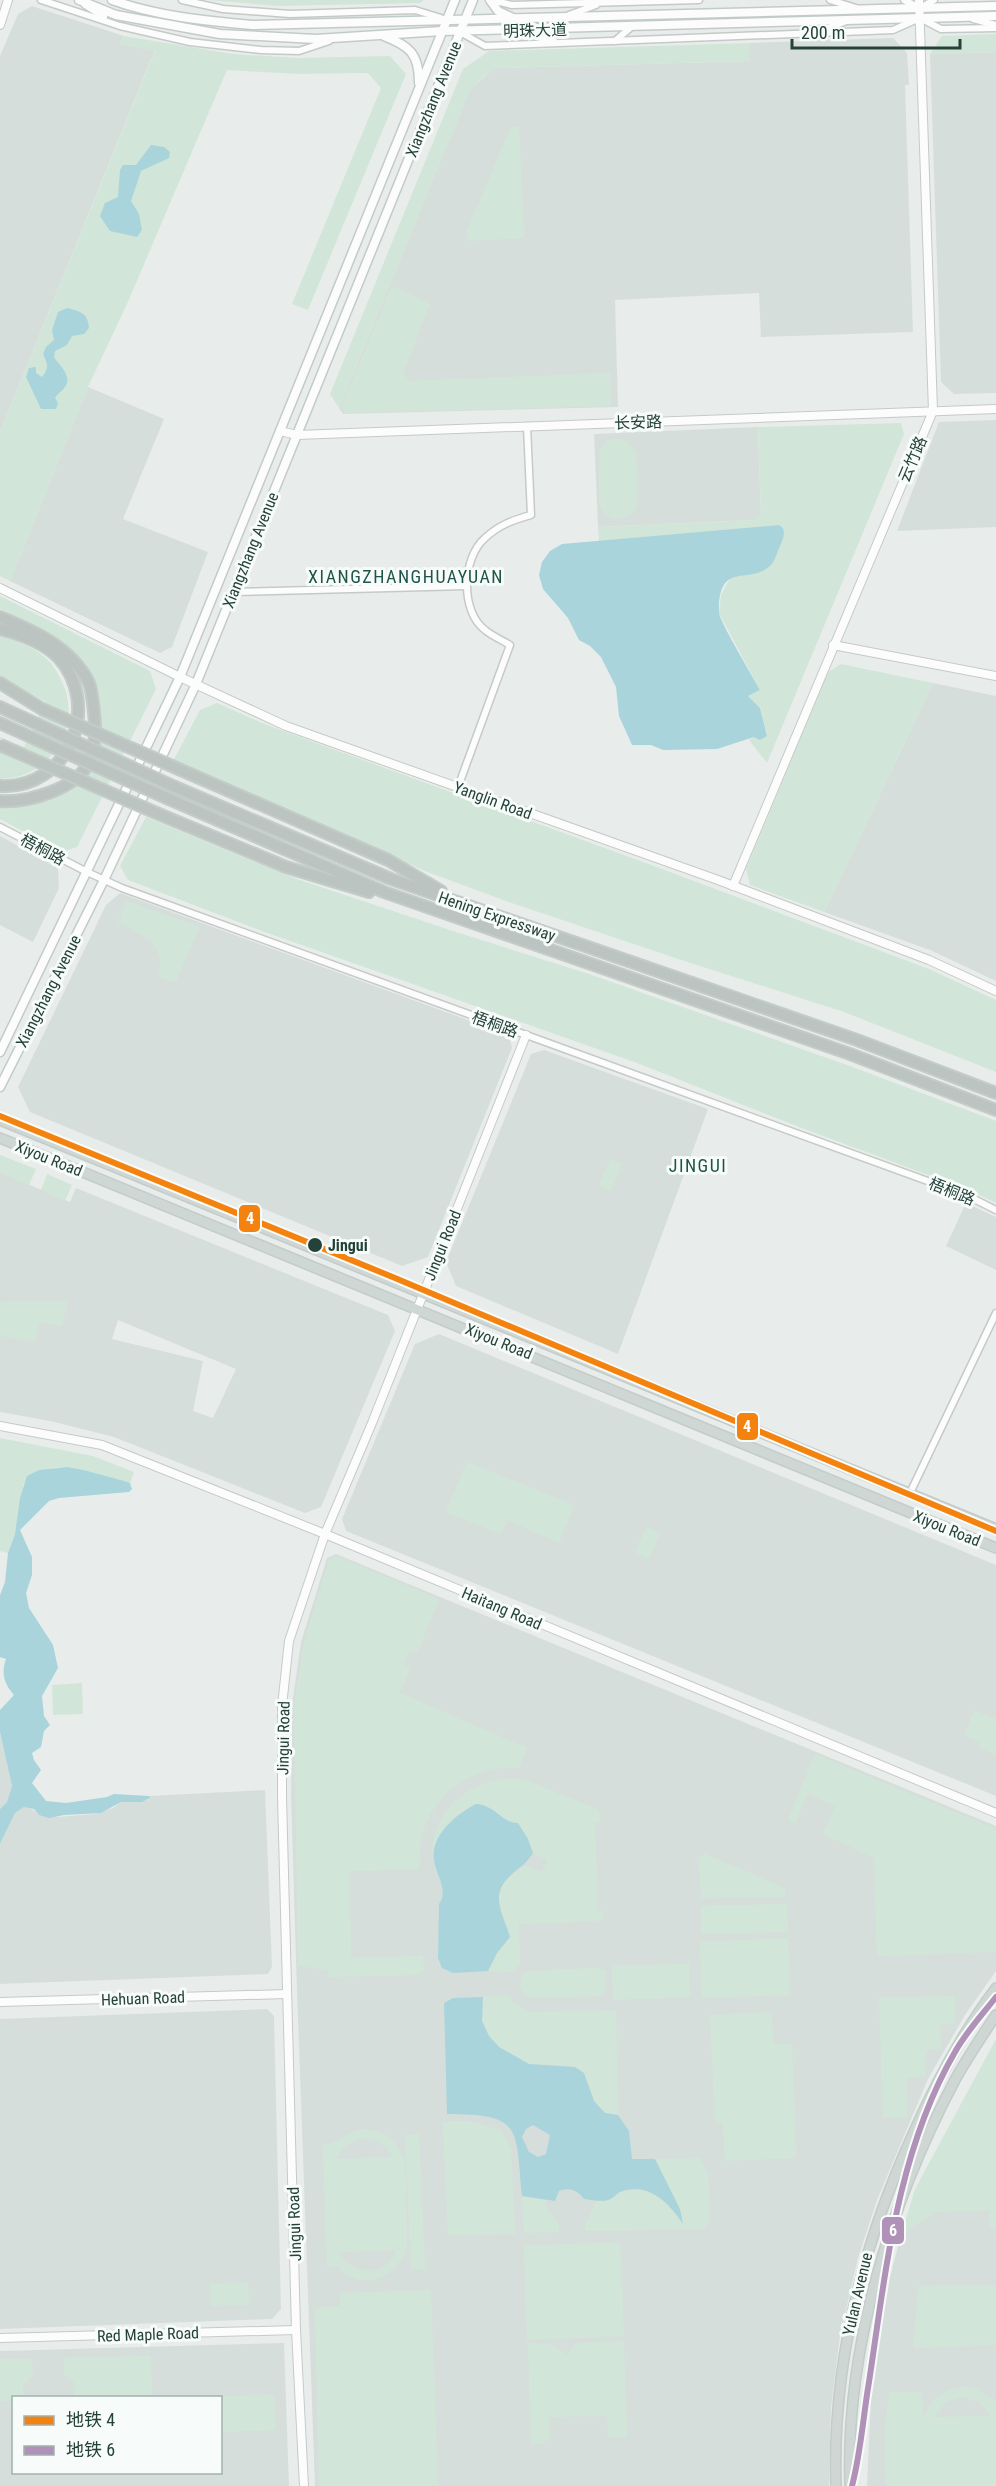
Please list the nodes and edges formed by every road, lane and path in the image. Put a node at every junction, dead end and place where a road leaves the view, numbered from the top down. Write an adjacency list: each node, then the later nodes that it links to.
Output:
1 (8, 0): 25 (street)
2 (41, 0): 24 (street)
3 (78, 0): 24 (street); 33 (main road, 明珠大道)
4 (112, 0): 21 (main road, 明珠大道)
5 (182, 0): 21 (street)
6 (455, 0): 21 (main road, Xiangzhang Avenue)
7 (473, 0): 23 (main road, Xiangzhang Avenue)
8 (490, 0): 13 (street); 20 (main road)
9 (699, 0): 13 (street)
10 (830, 0): 16 (street)
11 (904, 0): 15 (street)
12 (934, 0): 15 (street)
13 (602, 3): 19 (street)
14 (996, 4): 15 (main road, 明珠大道)
15 (920, 9): 16 (main road, 明珠大道); 18 (main road, 明珠大道); 22 (main road, 明珠大道); 26 (street); 31 (street); 38 (street, 云竹路)
16 (862, 10): 19 (main road, 明珠大道)
17 (996, 15): 18 (main road, 明珠大道)
18 (963, 16): 26 (street)
19 (562, 18): 20 (main road, 明珠大道)
20 (516, 19): 23 (main road, 明珠大道)
21 (447, 20): 23 (main road, 明珠大道); 29 (main road, Xiangzhang Avenue)
22 (849, 20): 27 (main road, 明珠大道); 31 (street)
23 (465, 21): 30 (main road, Xiangzhang Avenue)
24 (113, 23): 33 (street)
25 (0, 25)
26 (996, 26)
27 (630, 28): 28 (main road, 明珠大道); 34 (street)
28 (511, 31): 30 (main road, 明珠大道); 35 (street)
29 (442, 32): 30 (main road, 明珠大道); 32 (main road, 明珠大道); 36 (main road, Xiangzhang Avenue)
30 (460, 32): 35 (street); 41 (main road, Xiangzhang Avenue)
31 (813, 33): 34 (street)
32 (381, 35): 33 (main road, 明珠大道); 36 (main road)
33 (339, 37)
34 (615, 41): 35 (street)
35 (562, 43)
36 (419, 88): 40 (main road, Xiangzhang Avenue)
37 (996, 409): 38 (street, 长安路)
38 (933, 411): 39 (street, 长安路); 47 (street, 云竹路)
39 (527, 426): 41 (street, 长安路); 42 (street)
40 (280, 431): 41 (street, 长安路); 49 (main road, Xiangzhang Avenue)
41 (297, 435): 44 (main road, Xiangzhang Avenue)
42 (466, 586): 44 (street); 56 (street)
43 (0, 588): 49 (street, Yanglin Road)
44 (233, 592): 51 (main road, Xiangzhang Avenue)
45 (0, 617): 57 (highway)
46 (0, 629): 55 (highway)
47 (833, 645): 48 (street); 61 (street, 云竹路)
48 (996, 675)
49 (180, 677): 51 (street, Yanglin Road); 59 (main road, Xiangzhang Avenue)
50 (0, 683): 62 (highway, bridge)
51 (196, 684): 56 (street, Yanglin Road); 60 (main road, Xiangzhang Avenue)
52 (0, 707): 62 (highway, Hening Expressway, bridge)
53 (0, 723): 63 (highway, Hening Expressway, bridge)
54 (0, 745): 63 (highway, bridge)
55 (0, 786)
56 (458, 788): 61 (street, Yanglin Road)
57 (0, 801)
58 (0, 826): 59 (street, 梧桐路)
59 (87, 872): 60 (street, 梧桐路); 66 (main road, Xiangzhang Avenue)
60 (104, 880): 65 (street, 梧桐路); 67 (main road, Xiangzhang Avenue)
61 (733, 886): 64 (street, Yanglin Road)
62 (465, 905): 68 (highway, Hening Expressway)
63 (458, 918): 69 (highway, Hening Expressway)
64 (996, 991)
65 (526, 1035): 72 (street, 梧桐路); 73 (street, Jingui Road)
66 (0, 1052)
67 (0, 1087)
68 (996, 1093)
69 (996, 1110)
70 (0, 1120): 73 (main road, Xiyou Road)
71 (0, 1138): 74 (main road, Xiyou Road)
72 (996, 1210)
73 (424, 1292): 74 (street, Jingui Road); 77 (main road, Xiyou Road)
74 (417, 1308): 79 (street, Jingui Road); 80 (main road, Xiyou Road)
75 (996, 1313): 77 (street)
76 (0, 1426): 79 (street, Haitang Road)
77 (910, 1493): 78 (main road, Xiyou Road)
78 (996, 1529)
79 (325, 1534): 81 (street, Haitang Road); 83 (street, Jingui Road)
80 (996, 1548)
81 (996, 1814)
82 (996, 1988): 89 (main road, Yulan Avenue)
83 (287, 1994): 84 (street, Hehuan Road); 86 (street, Jingui Road)
84 (0, 2002)
85 (996, 2014): 90 (main road, Yulan Avenue)
86 (296, 2330): 87 (street, Red Maple Road); 88 (street, Jingui Road)
87 (0, 2338)
88 (304, 2486)
89 (836, 2486)
90 (850, 2486)

